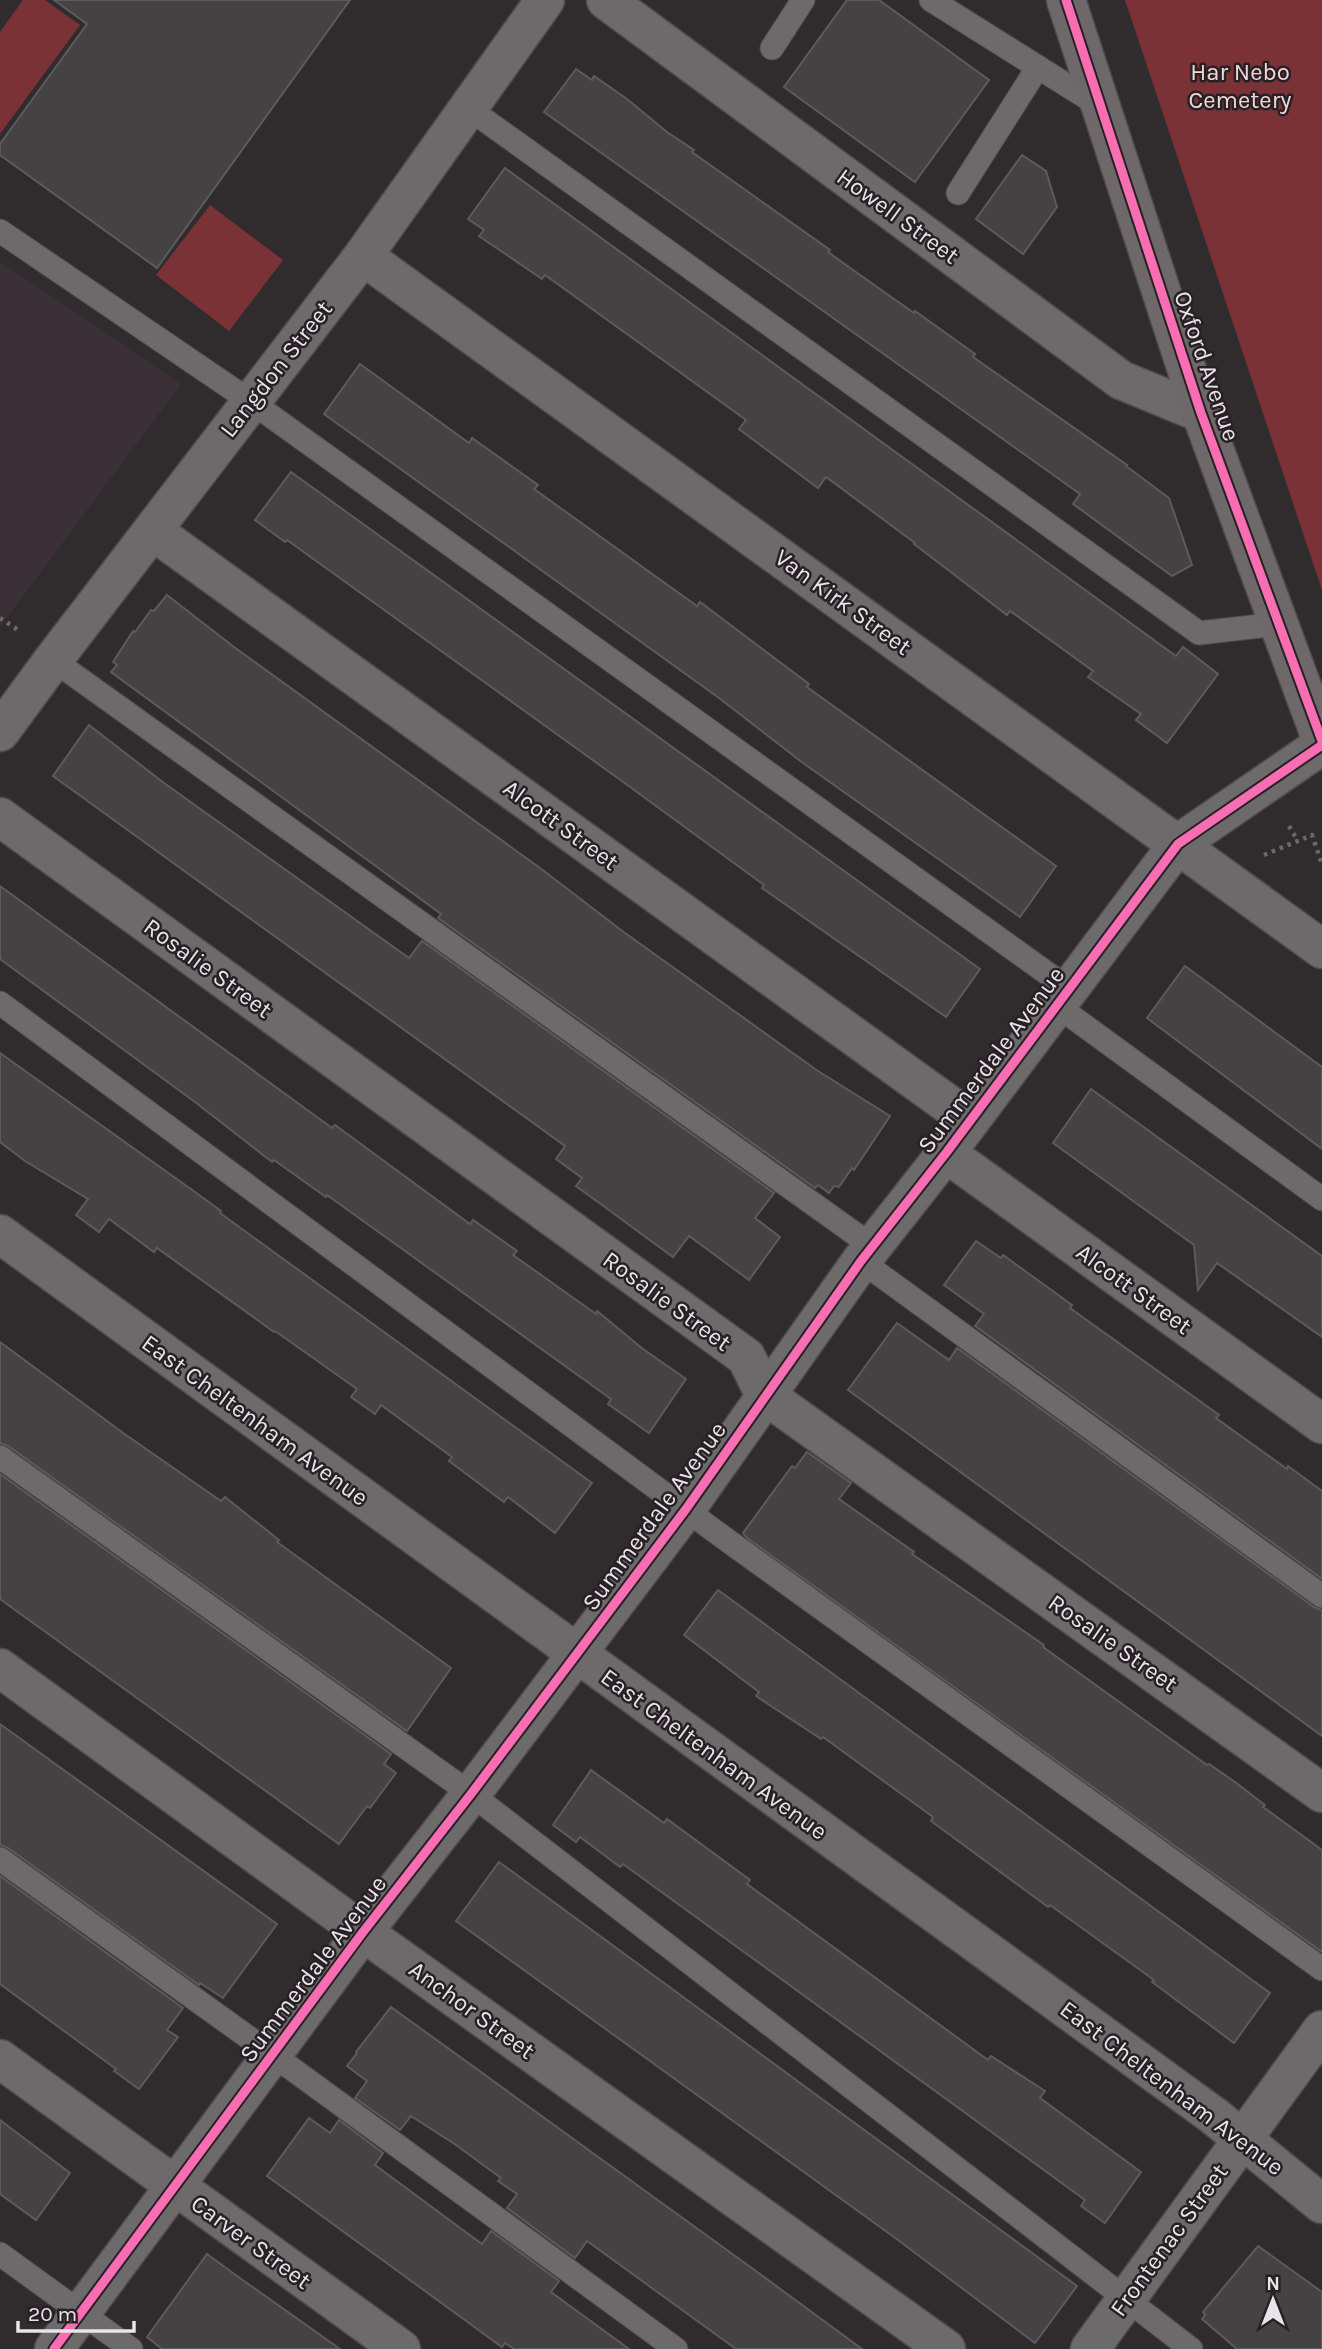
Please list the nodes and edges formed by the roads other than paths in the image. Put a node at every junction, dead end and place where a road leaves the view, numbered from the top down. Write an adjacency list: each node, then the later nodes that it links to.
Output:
1 (545, 0): 9 (street, Langdon Street)
2 (606, 0): 14 (street, Howell Street)
3 (803, 0): 6 (lane)
4 (931, 0): 7 (lane)
5 (1066, 0): 8 (main road, Oxford Avenue)
6 (772, 48)
7 (1038, 67): 8 (lane); 10 (lane)
8 (1101, 107): 14 (main road, Oxford Avenue)
9 (468, 108): 12 (street, Langdon Street); 16 (lane)
10 (958, 192)
11 (0, 231): 13 (lane)
12 (363, 256): 13 (street, Langdon Street); 21 (street, Van Kirk Street)
13 (250, 401): 15 (street, Langdon Street); 23 (lane)
14 (1201, 413): 16 (main road, Oxford Avenue)
15 (153, 531): 17 (street, Langdon Street); 25 (street, Alcott Street)
16 (1277, 624): 19 (main road, Oxford Avenue)
17 (52, 660): 18 (street, Langdon Street); 29 (lane)
18 (0, 732)
19 (1322, 743): 21 (street, Summerdale Avenue)
20 (0, 817): 30 (street, Rosalie Street)
21 (1178, 844): 22 (street, Van Kirk Street); 23 (street, Summerdale Avenue)
22 (1322, 949)
23 (1063, 997): 25 (street, Summerdale Avenue); 27 (lane)
24 (0, 1003): 33 (lane)
25 (970, 1120): 26 (street, Summerdale Avenue)
26 (946, 1153): 29 (street, Summerdale Avenue); 31 (street, Alcott Street)
27 (1322, 1199)
28 (0, 1234): 35 (street, East Cheltenham Avenue)
29 (867, 1254): 30 (street, Summerdale Avenue); 34 (lane)
30 (765, 1395): 33 (street, Summerdale Avenue); 37 (street, Rosalie Street)
31 (1322, 1424)
32 (0, 1457): 38 (lane)
33 (686, 1510): 35 (street, Summerdale Avenue); 41 (lane)
34 (1322, 1596)
35 (577, 1654): 38 (street, Summerdale Avenue); 45 (street, East Cheltenham Avenue)
36 (0, 1668): 40 (street, Anchor Street)
37 (1322, 1793)
38 (471, 1794): 40 (street, Summerdale Avenue); 49 (lane)
39 (0, 1859): 43 (lane)
40 (363, 1932): 43 (street, Summerdale Avenue); 55 (street, Anchor Street)
41 (1322, 1969)
42 (1322, 2030): 45 (street, Frontenac Street)
43 (274, 2055): 46 (street, Summerdale Avenue); 54 (lane)
44 (0, 2060): 46 (street, Carver Street)
45 (1243, 2138): 47 (street, East Cheltenham Avenue); 49 (street, Frontenac Street)
46 (173, 2186): 50 (street, Summerdale Avenue); 53 (street, Carver Street)
47 (1322, 2204)
48 (0, 2254): 50 (lane)
49 (1127, 2298): 56 (street, Frontenac Street); 57 (lane)
50 (81, 2313): 51 (street, Summerdale Avenue); 52 (lane)
51 (54, 2349)
52 (131, 2349)
53 (401, 2349)
54 (676, 2349)
55 (946, 2349)
56 (1090, 2349)
57 (1191, 2349)

